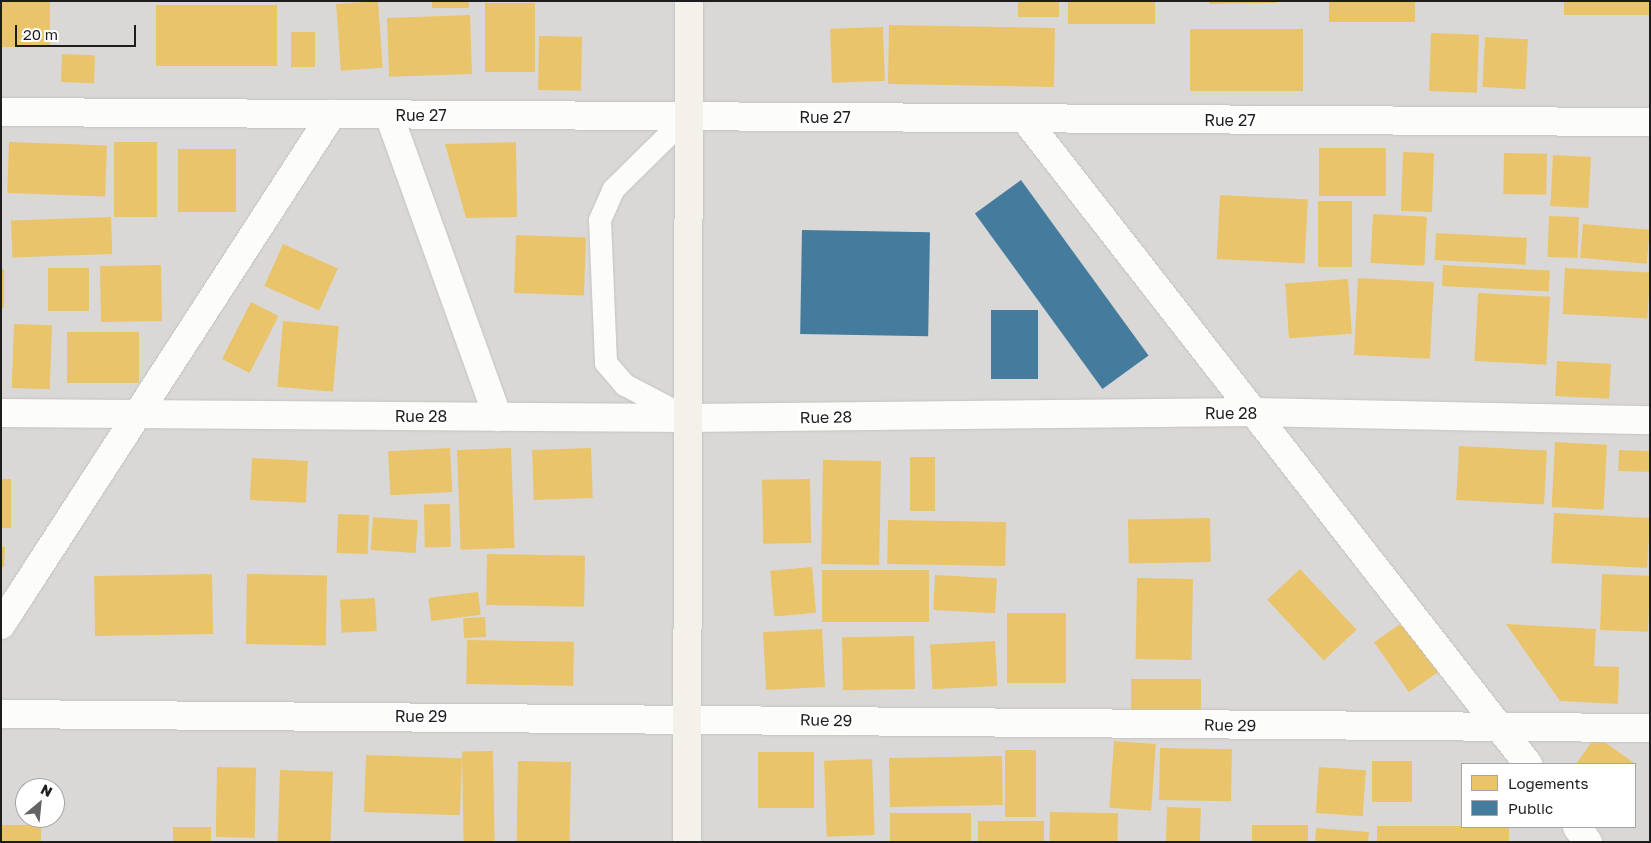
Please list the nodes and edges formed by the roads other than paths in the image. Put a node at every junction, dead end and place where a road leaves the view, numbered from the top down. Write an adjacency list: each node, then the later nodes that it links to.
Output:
1 (689, 1): 5 (main road)
2 (1, 112): 3 (street, Rue 27)
3 (332, 114): 4 (street, Rue 27); 10 (street)
4 (389, 115): 5 (street, Rue 27); 11 (street)
5 (688, 116): 6 (street, Rue 27); 12 (main road); 12 (lane)
6 (1026, 118): 7 (street, Rue 27); 8 (street)
7 (1650, 122)
8 (1254, 412): 12 (street, Rue 28); 13 (street, Rue 28); 17 (street)
9 (1, 413): 10 (street, Rue 28)
10 (138, 414): 11 (street, Rue 28); 14 (street)
11 (498, 417): 12 (street, Rue 28)
12 (688, 418): 16 (main road)
13 (1650, 420)
14 (1, 626)
15 (1, 714): 16 (street, Rue 29)
16 (687, 718): 17 (street, Rue 29); 21 (main road)
17 (1500, 728): 18 (street, Rue 29); 19 (street)
18 (1650, 728)
19 (1527, 763)
20 (1578, 828): 22 (street)
21 (687, 842)
22 (1588, 842)

